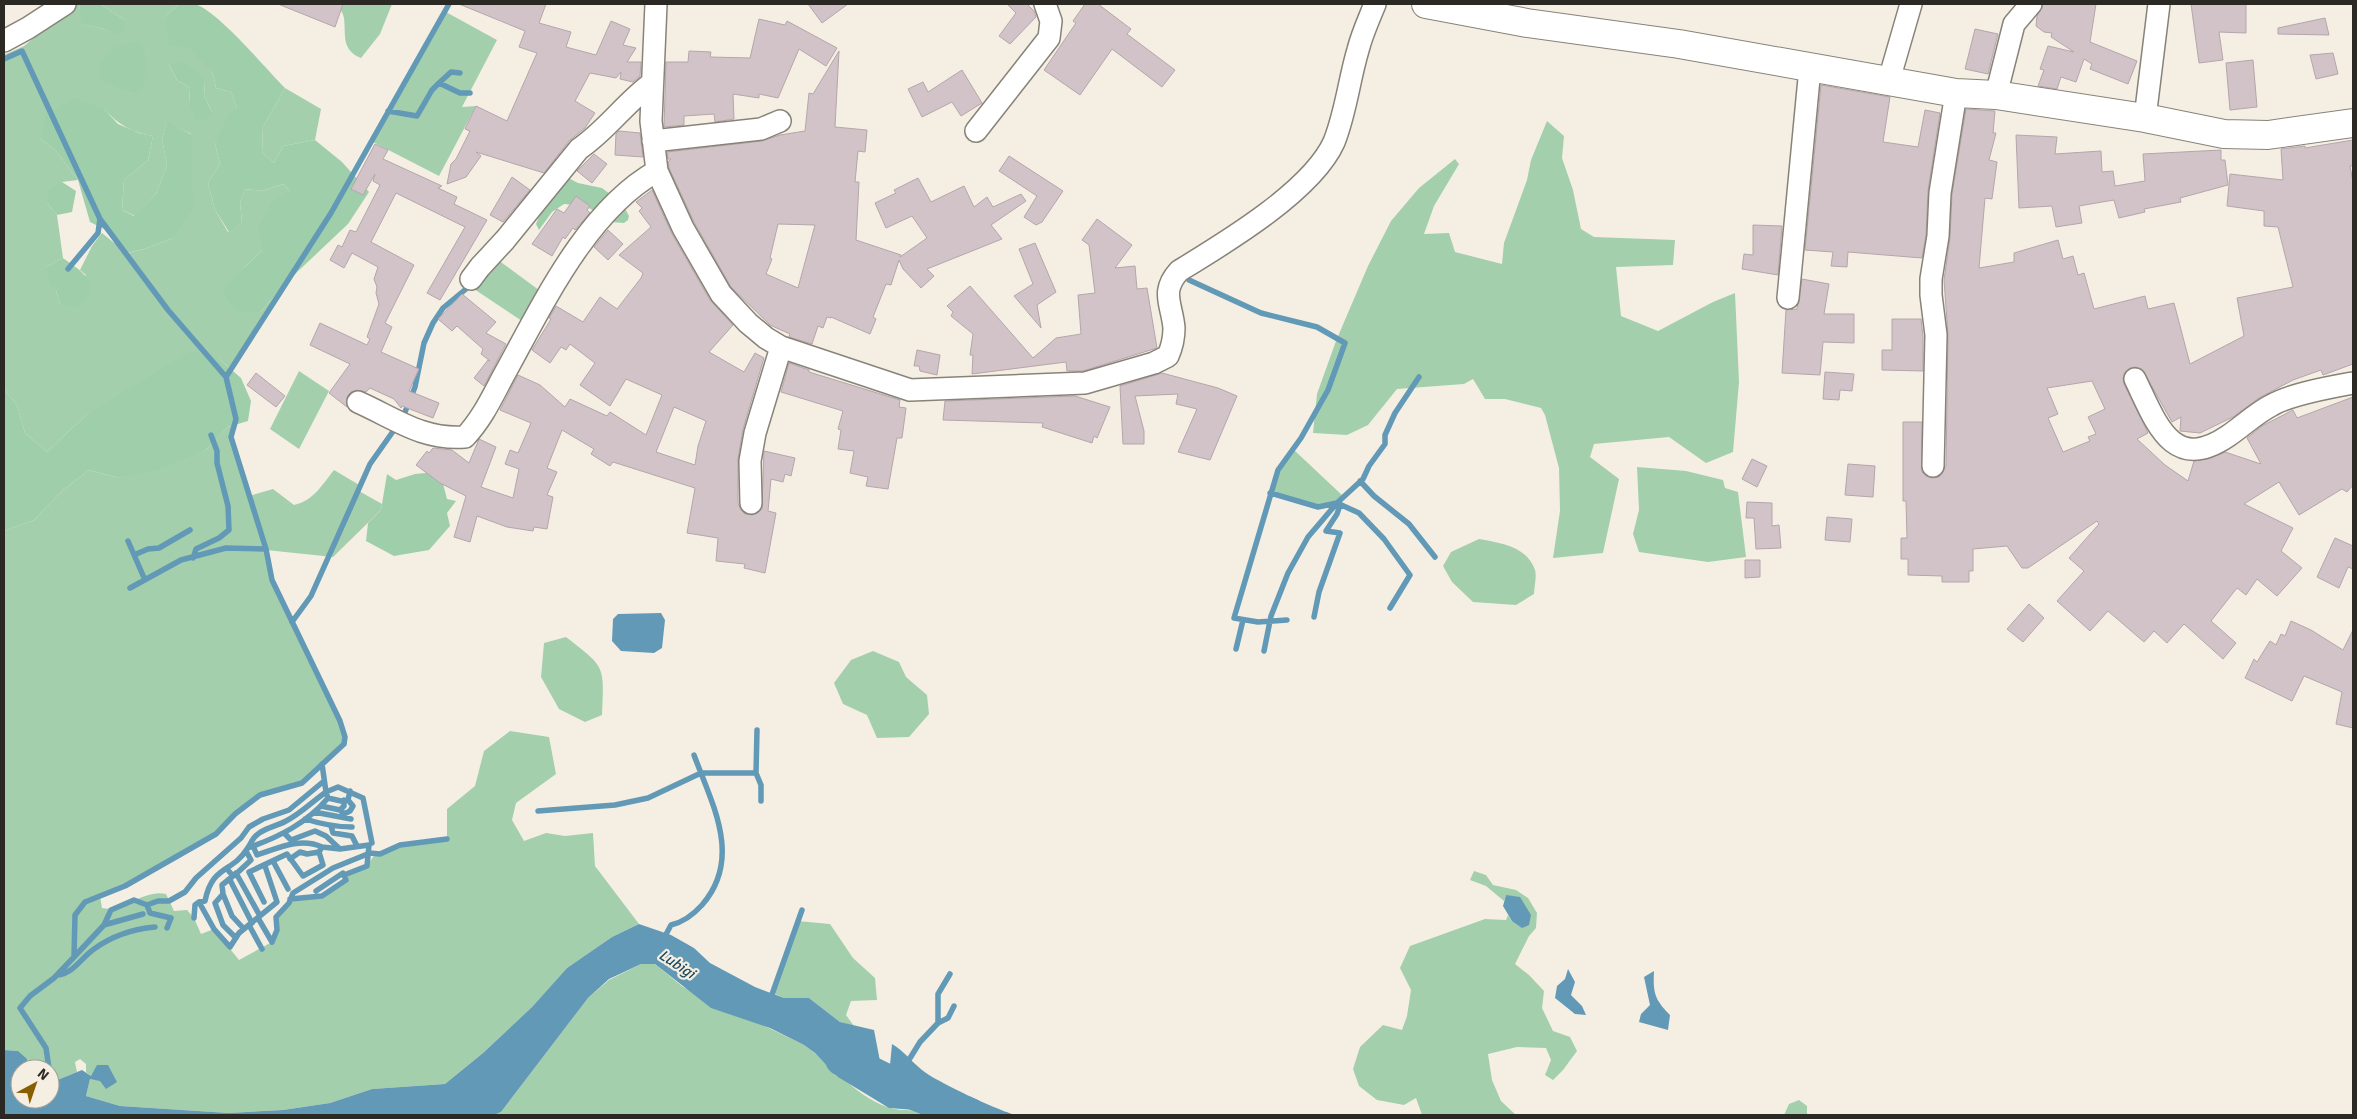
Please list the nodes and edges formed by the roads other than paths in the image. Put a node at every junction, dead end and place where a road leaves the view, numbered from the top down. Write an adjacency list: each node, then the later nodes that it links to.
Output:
1 (64, 4): 9 (street)
2 (656, 4): 12 (street)
3 (1045, 4): 18 (street)
4 (1375, 4): 23 (street)
5 (1426, 4): 10 (street)
6 (1910, 4): 11 (street)
7 (2031, 4): 14 (street)
8 (2159, 4): 15 (street)
9 (4, 41)
10 (1810, 68): 11 (street); 22 (street)
11 (1889, 80): 13 (street)
12 (652, 83): 19 (street); 21 (street)
13 (1956, 93): 14 (street); 27 (street)
14 (1996, 95): 15 (street)
15 (2145, 118): 17 (street)
16 (780, 121): 19 (street)
17 (2353, 123)
18 (976, 131)
19 (653, 141): 20 (street)
20 (657, 171): 23 (street); 26 (street)
21 (471, 279)
22 (1788, 298)
23 (781, 347): 28 (street)
24 (2135, 380): 25 (street)
25 (2353, 383)
26 (358, 402)
27 (1933, 466)
28 (750, 503)

